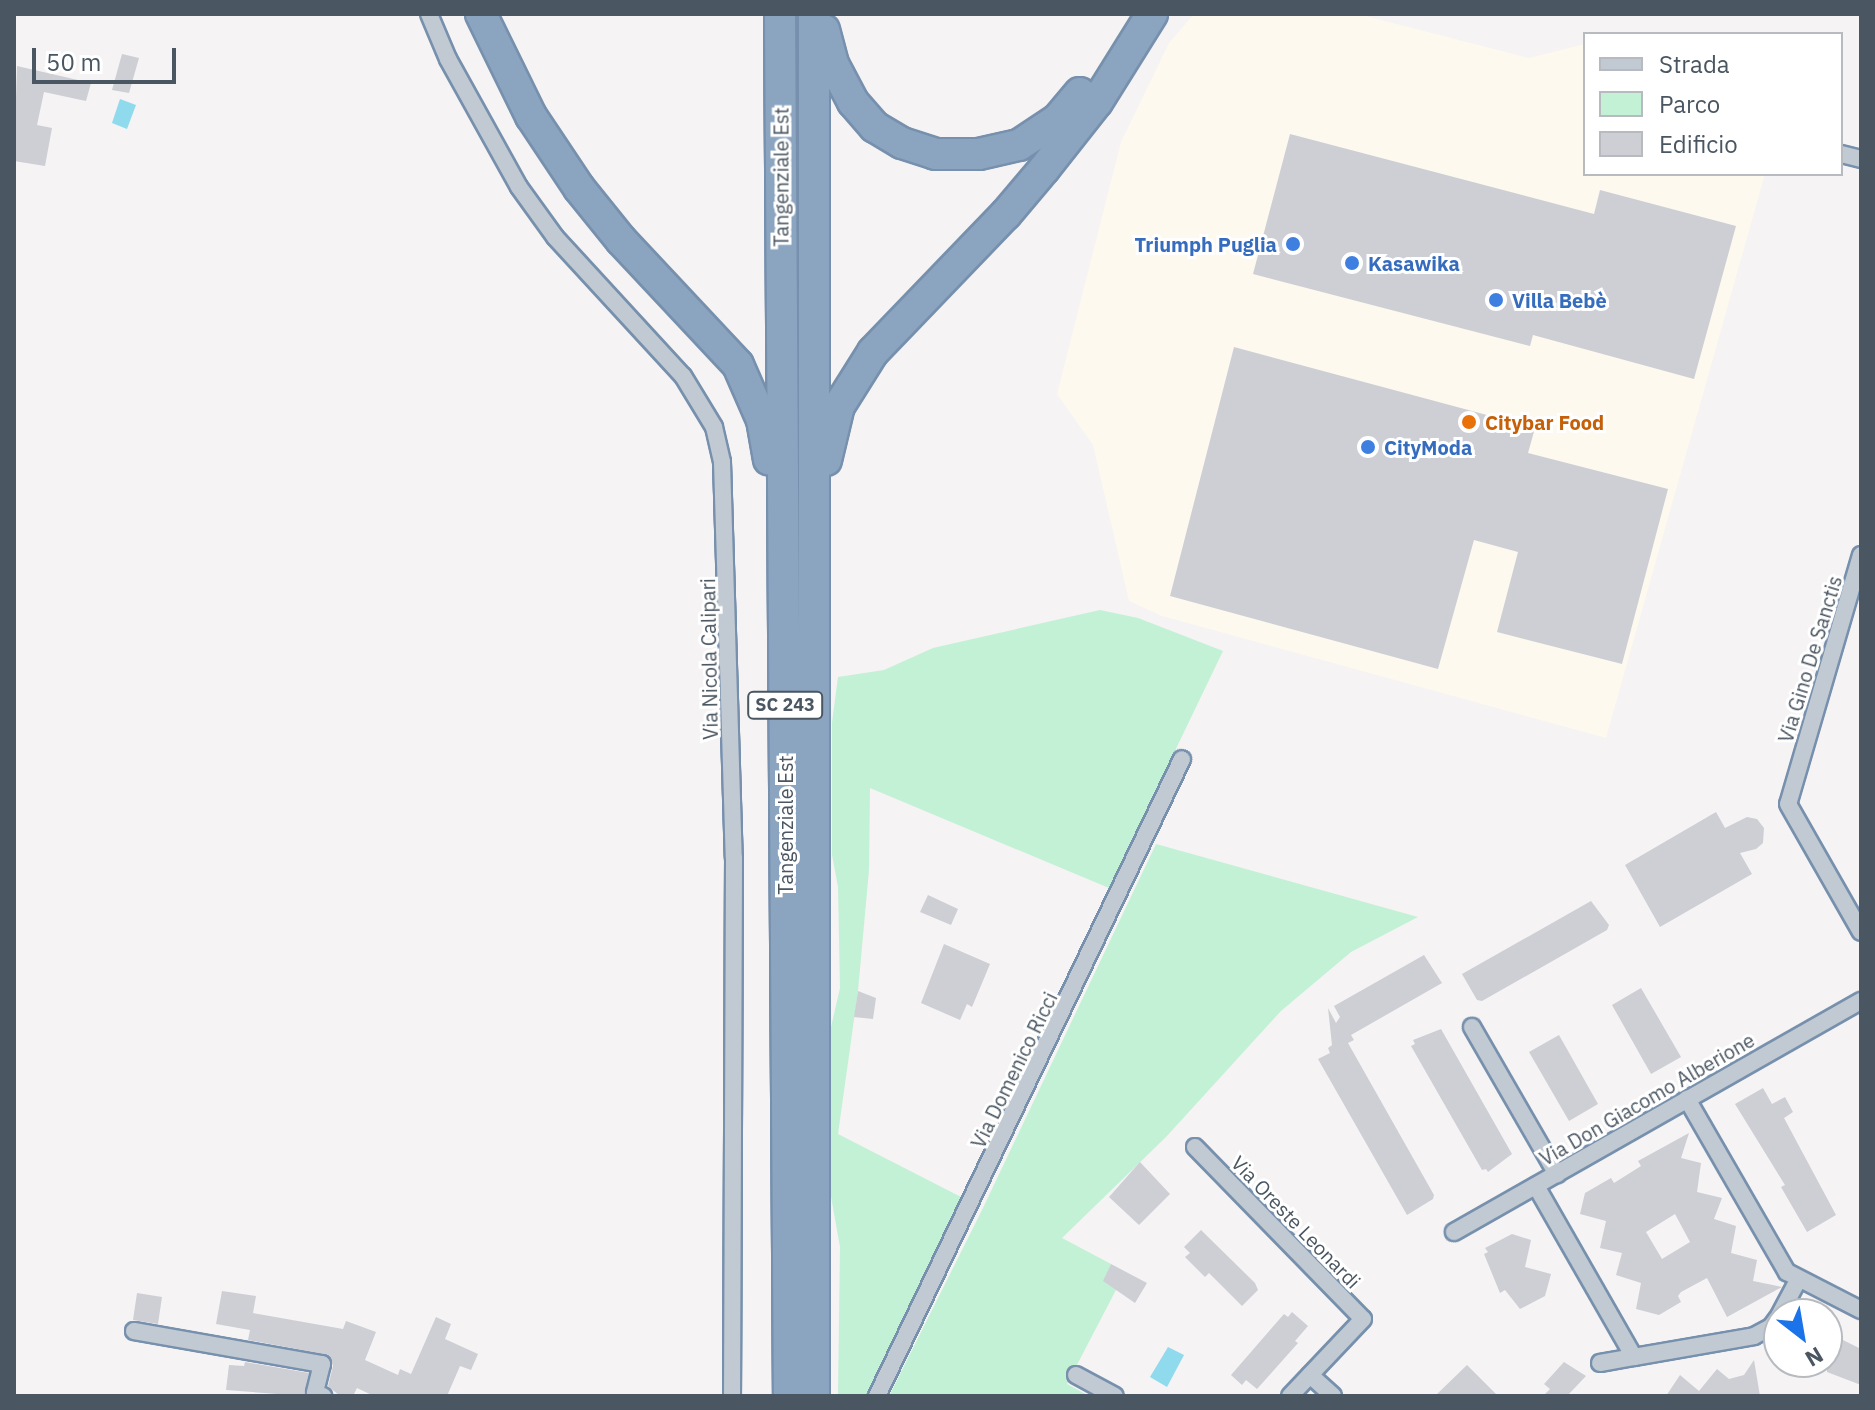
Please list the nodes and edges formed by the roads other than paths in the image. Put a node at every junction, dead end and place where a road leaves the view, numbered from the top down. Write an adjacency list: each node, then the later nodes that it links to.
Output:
1 (429, 14): 32 (street, Via Nicola Calipari)
2 (481, 14): 11 (highway)
3 (780, 14): 11 (highway, Tangenziale Est / SC 243)
4 (814, 14): 10 (highway, Tangenziale Est)
5 (824, 14): 6 (highway)
6 (1131, 14)
7 (1152, 14): 10 (highway)
8 (1861, 555): 9 (street, Via Gino De Sanctis)
9 (1854, 611): 13 (street, Via Gino De Sanctis)
10 (813, 667): 21 (highway, Tangenziale Est)
11 (784, 677): 33 (highway, Tangenziale Est / SC 243)
12 (1182, 759): 36 (street, Via Domenico Ricci)
13 (1861, 932)
14 (1861, 1001): 16 (street, Via Don Giacomo Alberione)
15 (1472, 1027): 18 (street)
16 (1687, 1099): 18 (street, Via Don Giacomo Alberione); 22 (street)
17 (1195, 1147): 30 (street, Via Oreste Leonardi)
18 (1557, 1174): 19 (street, Via Don Giacomo Alberione)
19 (1536, 1186): 20 (street, Via Don Giacomo Alberione); 27 (street)
20 (1454, 1232)
21 (814, 1252): 34 (highway, Tangenziale Est); 35 (highway)
22 (1799, 1279): 23 (street); 24 (street)
23 (1789, 1298)
24 (1861, 1310)
25 (134, 1331): 31 (street)
26 (1763, 1331): 27 (street)
27 (1634, 1357): 28 (street)
28 (1600, 1363)
29 (1076, 1375): 37 (street)
30 (1310, 1375): 38 (street, Via Oreste Leonardi); 39 (street)
31 (323, 1396)
32 (732, 1396)
33 (789, 1396)
34 (814, 1396)
35 (826, 1396)
36 (877, 1396)
37 (1115, 1396)
38 (1290, 1396)
39 (1333, 1396)

